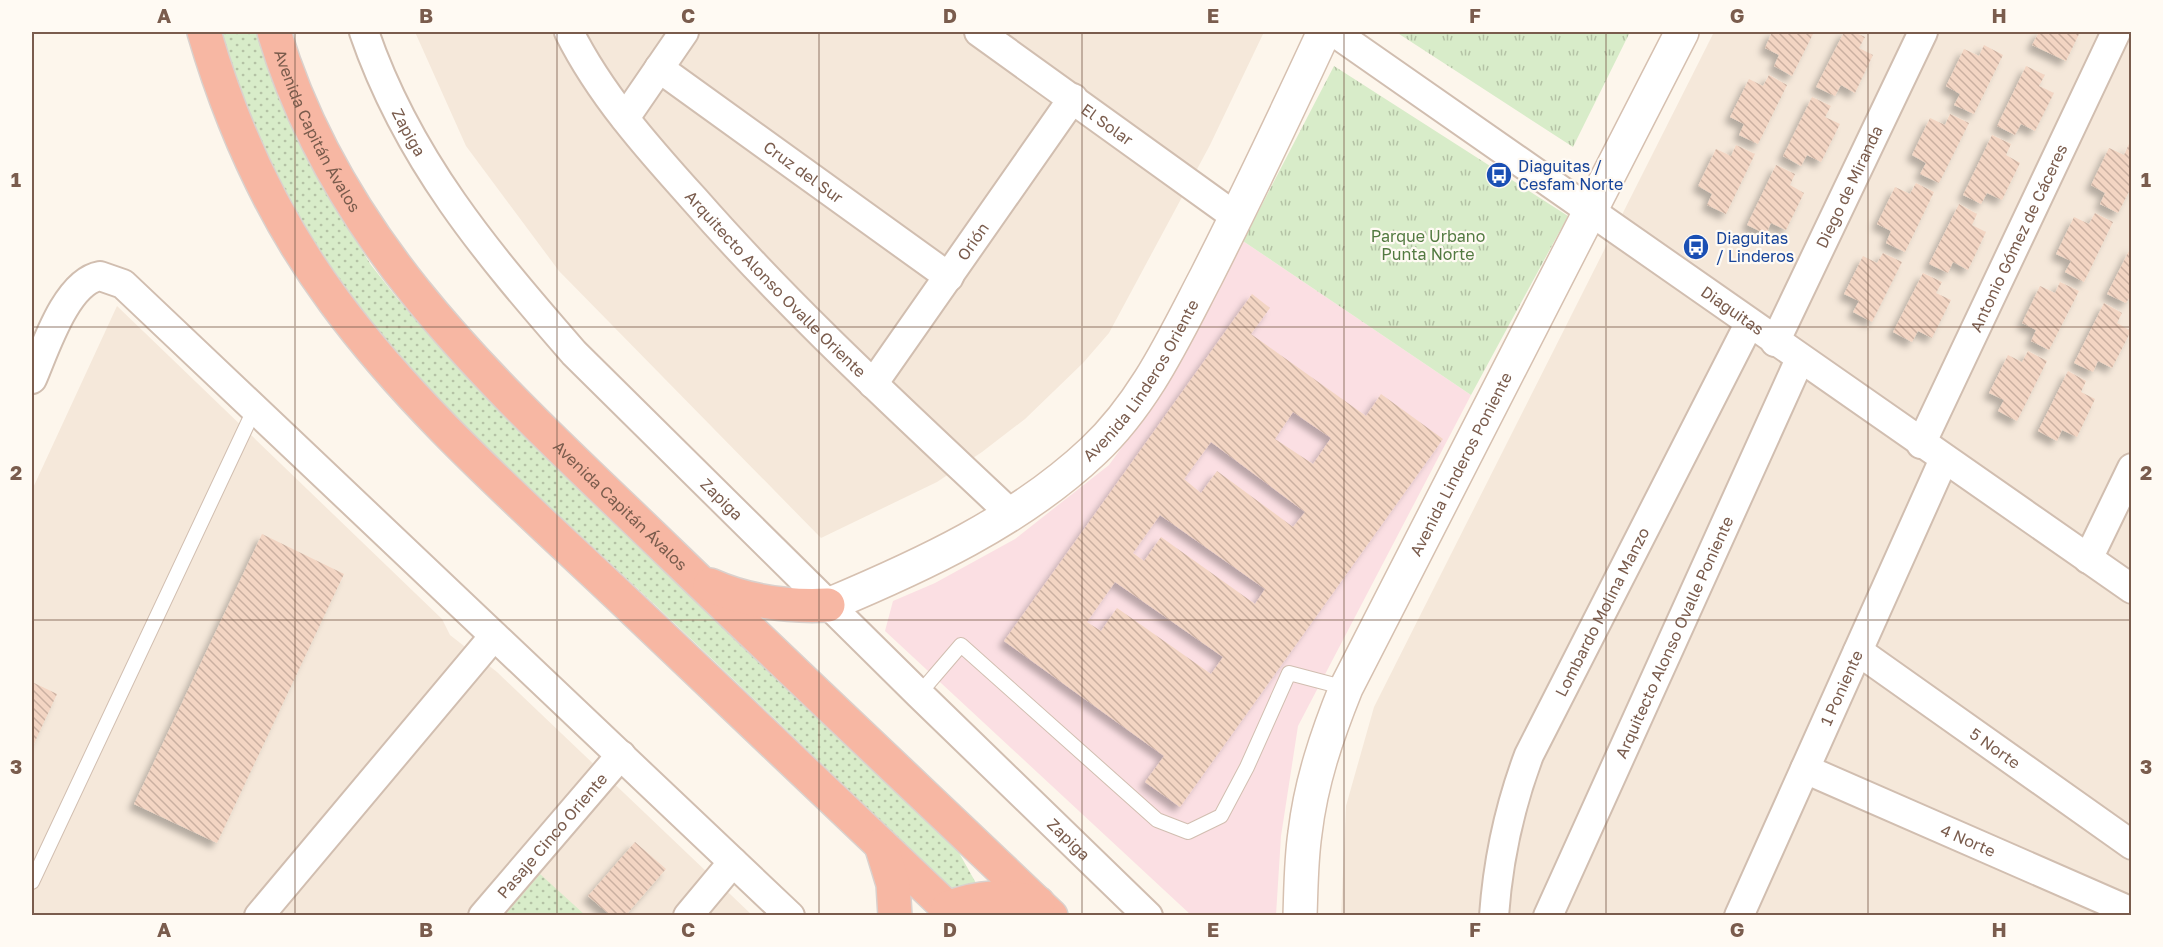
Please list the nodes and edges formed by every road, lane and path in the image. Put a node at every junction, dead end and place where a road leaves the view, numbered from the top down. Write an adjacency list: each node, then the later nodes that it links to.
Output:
1 (204, 32): 37 (highway)
2 (274, 32): 28 (highway, Avenida Capitán Ávalos)
3 (364, 32): 30 (street, Zapiga)
4 (569, 32): 14 (street, Arquitecto Alonso Ovalle Oriente)
5 (684, 32): 12 (street)
6 (979, 32): 13 (street, El Solar)
7 (1324, 32): 16 (street, Avenida Linderos Oriente)
8 (1334, 32): 15 (street, Diaguitas)
9 (1682, 32): 15 (street, Avenida Linderos Poniente)
10 (1923, 32): 19 (street, Diego de Miranda)
11 (2116, 32): 24 (street, Antonio Gómez de Cáceres)
12 (659, 68): 14 (street); 17 (street, Cruz del Sur)
13 (1073, 98): 16 (street, El Solar); 17 (street, Orión)
14 (625, 118): 22 (street, Arquitecto Alonso Ovalle Oriente)
15 (1590, 213): 18 (street, Diaguitas); 33 (street, Avenida Linderos Poniente)
16 (1236, 217): 26 (street, Avenida Linderos Oriente)
17 (949, 277): 22 (street, Orión)
18 (1749, 324): 19 (street, Diaguitas); 51 (street, Lombardo Molina Manzo)
19 (1776, 342): 20 (street, Diaguitas)
20 (1800, 359): 24 (street, Diaguitas); 52 (street, Arquitecto Alonso Ovalle Poniente)
21 (32, 379): 23 (street)
22 (873, 384): 26 (street, Arquitecto Alonso Ovalle Oriente)
23 (255, 408): 31 (street); 40 (lane)
24 (1933, 452): 27 (street, Diaguitas); 32 (street, 1 Poniente)
25 (2132, 468): 27 (street)
26 (1010, 513): 30 (street, Avenida Linderos Oriente)
27 (2088, 559): 29 (street, Diaguitas)
28 (698, 579): 30 (highway); 41 (highway, Avenida Capitán Ávalos)
29 (2132, 589)
30 (828, 605): 34 (street, Zapiga)
31 (494, 636): 35 (street); 44 (street)
32 (1858, 651): 36 (street, 1 Poniente); 38 (street, 5 Norte)
33 (1346, 688): 34 (lane); 50 (street, Avenida Linderos Poniente)
34 (919, 694): 49 (street, Zapiga)
35 (621, 755): 39 (street); 45 (street, Pasaje Cinco Oriente)
36 (1805, 769): 42 (street, 4 Norte); 53 (street, 1 Poniente)
37 (880, 843): 43 (highway); 48 (highway)
38 (2132, 845)
39 (733, 862): 46 (street); 47 (street)
40 (32, 882)
41 (1045, 909): 43 (highway)
42 (2132, 912)
43 (948, 913)
44 (258, 915)
45 (483, 915)
46 (688, 915)
47 (790, 915)
48 (895, 915)
49 (1148, 915)
50 (1300, 915)
51 (1494, 915)
52 (1548, 915)
53 (1739, 915)

